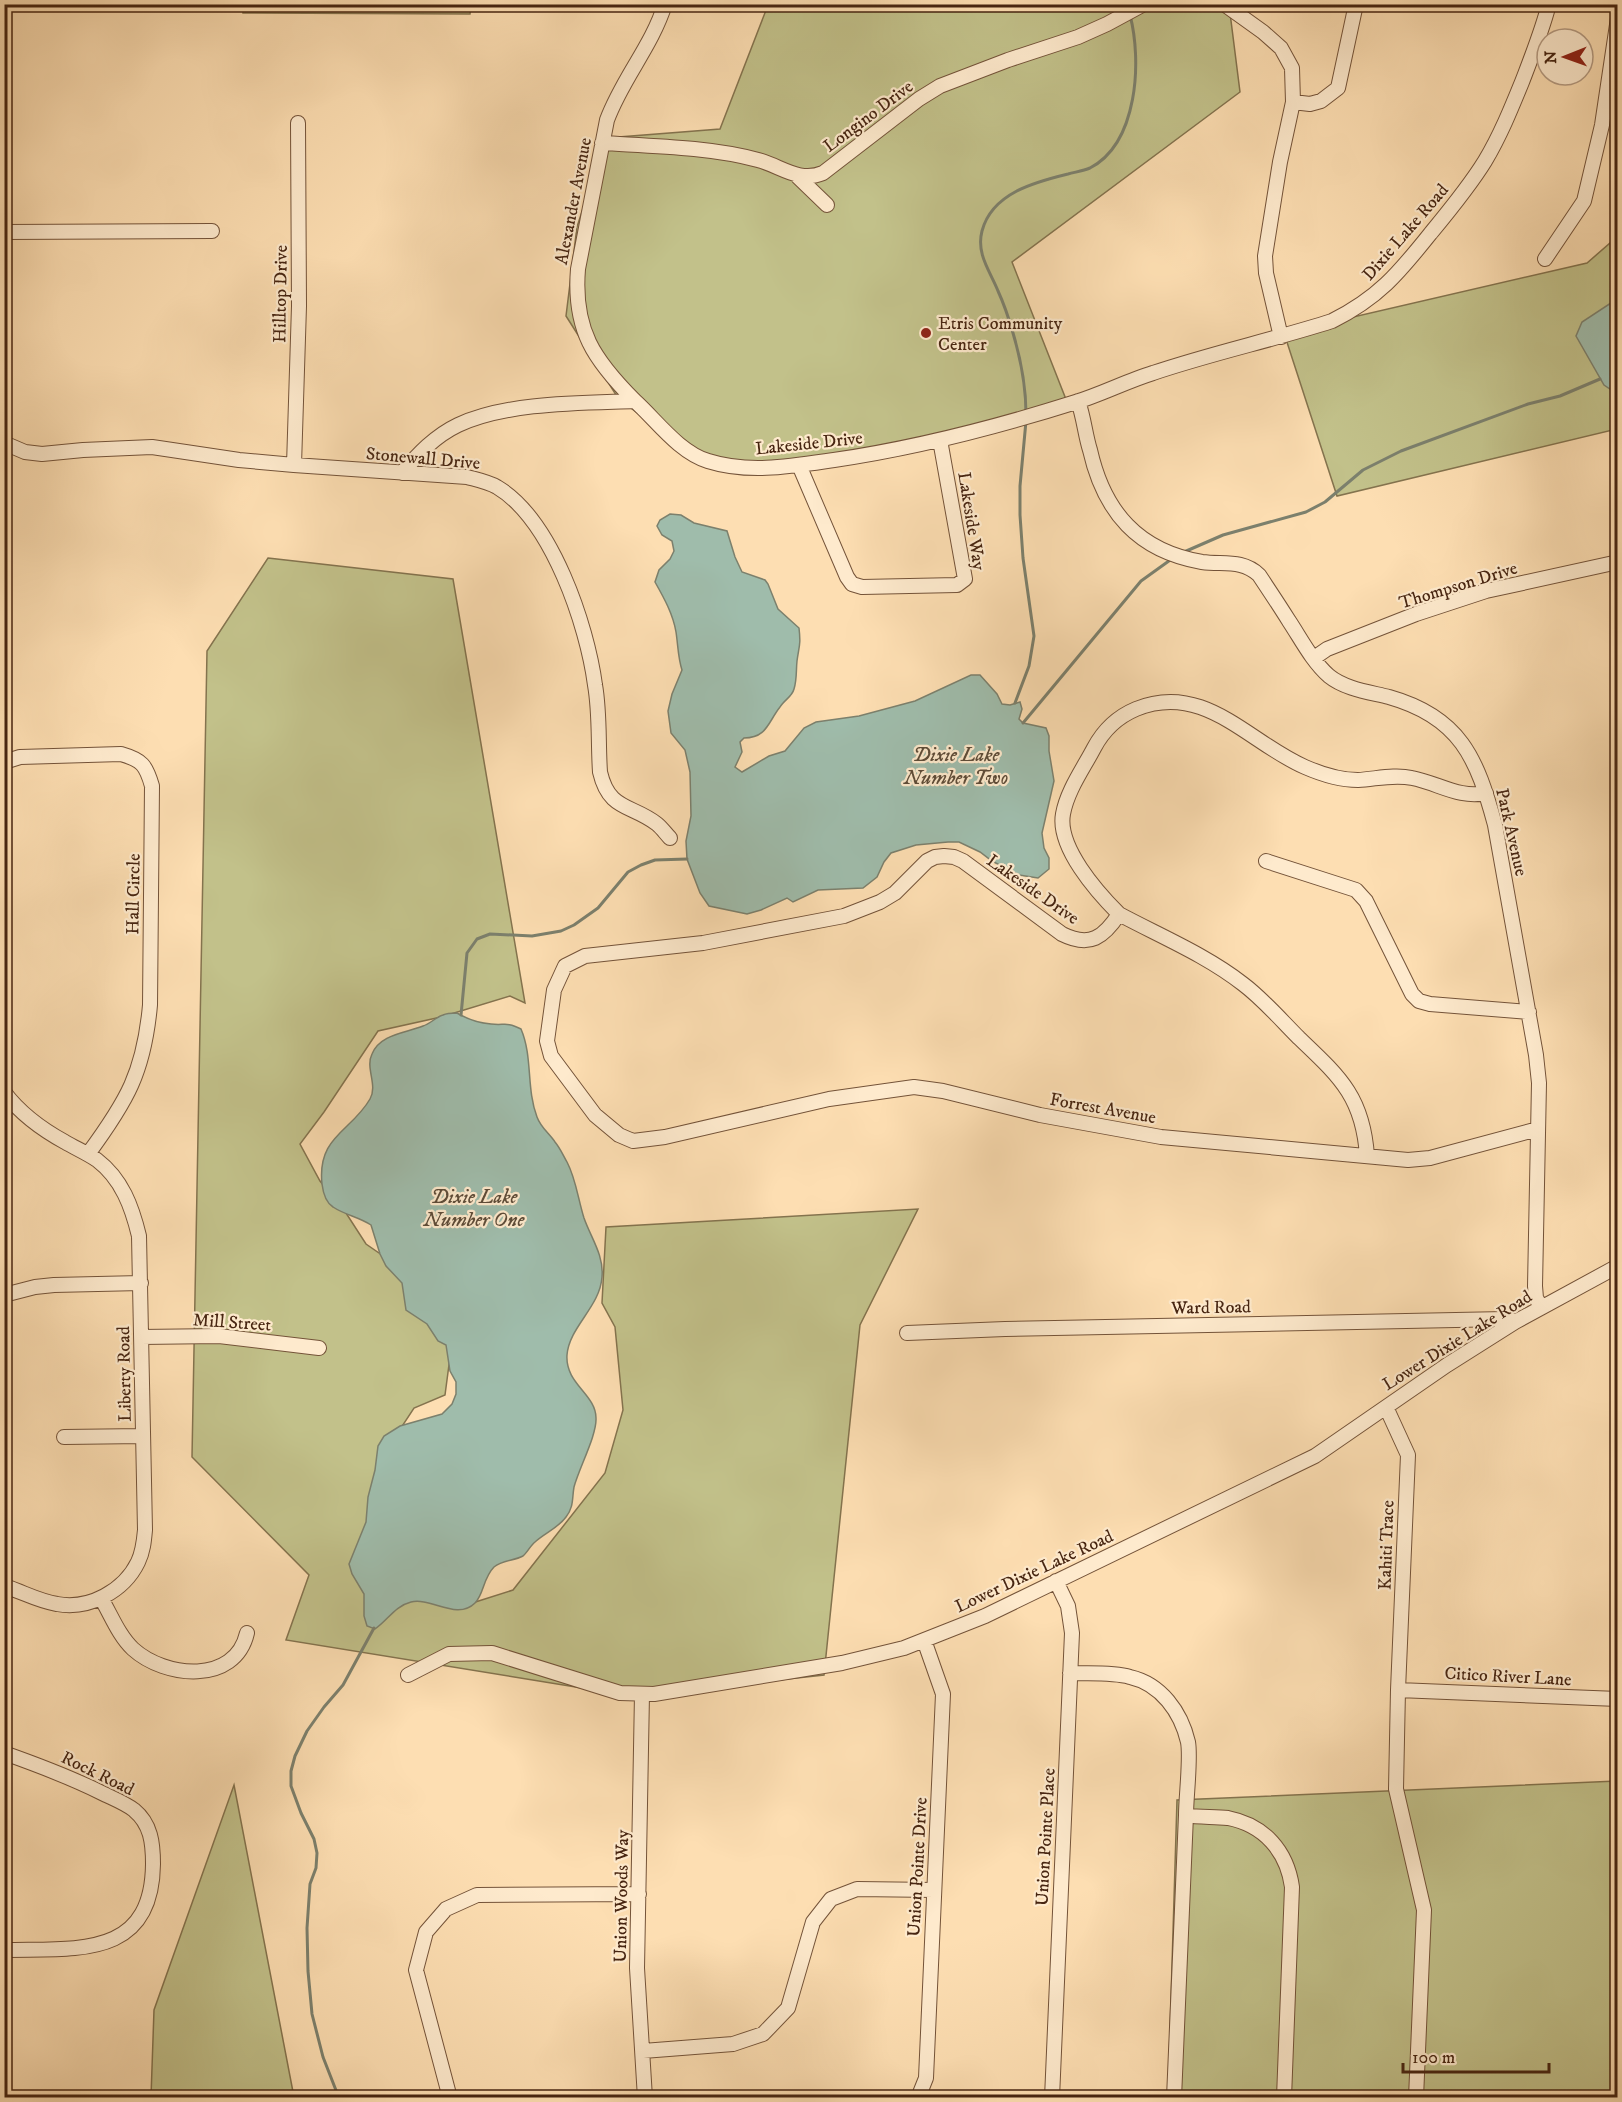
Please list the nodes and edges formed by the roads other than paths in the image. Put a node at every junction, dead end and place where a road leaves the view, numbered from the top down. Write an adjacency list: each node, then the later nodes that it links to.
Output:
1 (665, 4): 9 (street, Alexander Avenue)
2 (1144, 4): 10 (street, Longino Drive)
3 (1224, 4): 7 (street)
4 (1356, 4): 7 (street)
5 (1549, 4): 15 (street, Dixie Lake Road)
6 (1617, 18): 14 (street)
7 (1293, 102): 15 (street)
8 (298, 123): 20 (street, Hilltop Drive)
9 (602, 143): 10 (street); 16 (street, Alexander Avenue)
10 (798, 177): 11 (street)
11 (827, 205)
12 (4, 231): 13 (street)
13 (212, 231)
14 (1545, 259)
15 (1281, 337): 17 (street, Dixie Lake Road)
16 (635, 401): 21 (street, Lakeside Drive); 22 (street)
17 (1078, 401): 18 (street, Lakeside Drive); 24 (street, Park Avenue)
18 (940, 440): 21 (street, Lakeside Drive); 21 (street, Lakeside Way)
19 (4, 443): 20 (street, Stonewall Drive)
20 (294, 465): 22 (street, Stonewall Drive)
21 (799, 465)
22 (402, 473): 27 (street, Stonewall Drive)
23 (1617, 562): 24 (street, Thompson Drive)
24 (1314, 658): 26 (street, Park Avenue)
25 (4, 762): 34 (street, Hall Circle)
26 (1486, 793): 29 (street, Lakeside Drive); 30 (street, Park Avenue)
27 (670, 838)
28 (1266, 861): 30 (street)
29 (1119, 914): 33 (street, Lakeside Drive); 35 (street)
30 (1528, 1012): 32 (street, Park Avenue)
31 (4, 1092): 34 (street, Liberty Road)
32 (1539, 1129): 35 (street, Forrest Avenue); 39 (street, Park Avenue)
33 (665, 1137): 35 (street, Forrest Avenue)
34 (88, 1154): 37 (street, Liberty Road)
35 (1367, 1156)
36 (1617, 1266): 39 (street, Lower Dixie Lake Road)
37 (141, 1283): 38 (street); 42 (street, Liberty Road)
38 (4, 1295)
39 (1541, 1307): 40 (street, Lower Dixie Lake Road)
40 (1515, 1322): 41 (street, Ward Road); 44 (street, Lower Dixie Lake Road)
41 (907, 1333)
42 (141, 1337): 43 (street, Mill Street); 45 (street, Liberty Road)
43 (319, 1348)
44 (1386, 1407): 47 (street, Lower Dixie Lake Road); 54 (street, Kahiti Trace)
45 (143, 1436): 46 (street); 49 (street, Liberty Road)
46 (64, 1437)
47 (1056, 1581): 51 (street, Lower Dixie Lake Road); 52 (street, Union Pointe Place)
48 (4, 1586): 49 (street, Liberty Road)
49 (101, 1598): 50 (street)
50 (247, 1633)
51 (924, 1640): 55 (street, Lower Dixie Lake Road); 59 (street, Union Pointe Drive)
52 (1070, 1673): 58 (street); 66 (street, Union Pointe Place)
53 (408, 1675): 55 (street, Lower Dixie Lake Road)
54 (1398, 1690): 56 (street, Citico River Lane); 69 (street, Kahiti Trace)
55 (642, 1694): 60 (street, Union Woods Way)
56 (1617, 1699)
57 (4, 1753): 61 (street, Rock Road)
58 (1186, 1815): 67 (street); 68 (street)
59 (934, 1890): 62 (street); 65 (street, Union Pointe Drive)
60 (639, 1894): 62 (street, Union Woods Way); 63 (street)
61 (4, 1950)
62 (642, 2051): 64 (street, Union Woods Way)
63 (450, 2097)
64 (645, 2097)
65 (918, 2097)
66 (1052, 2097)
67 (1174, 2097)
68 (1284, 2097)
69 (1416, 2097)

